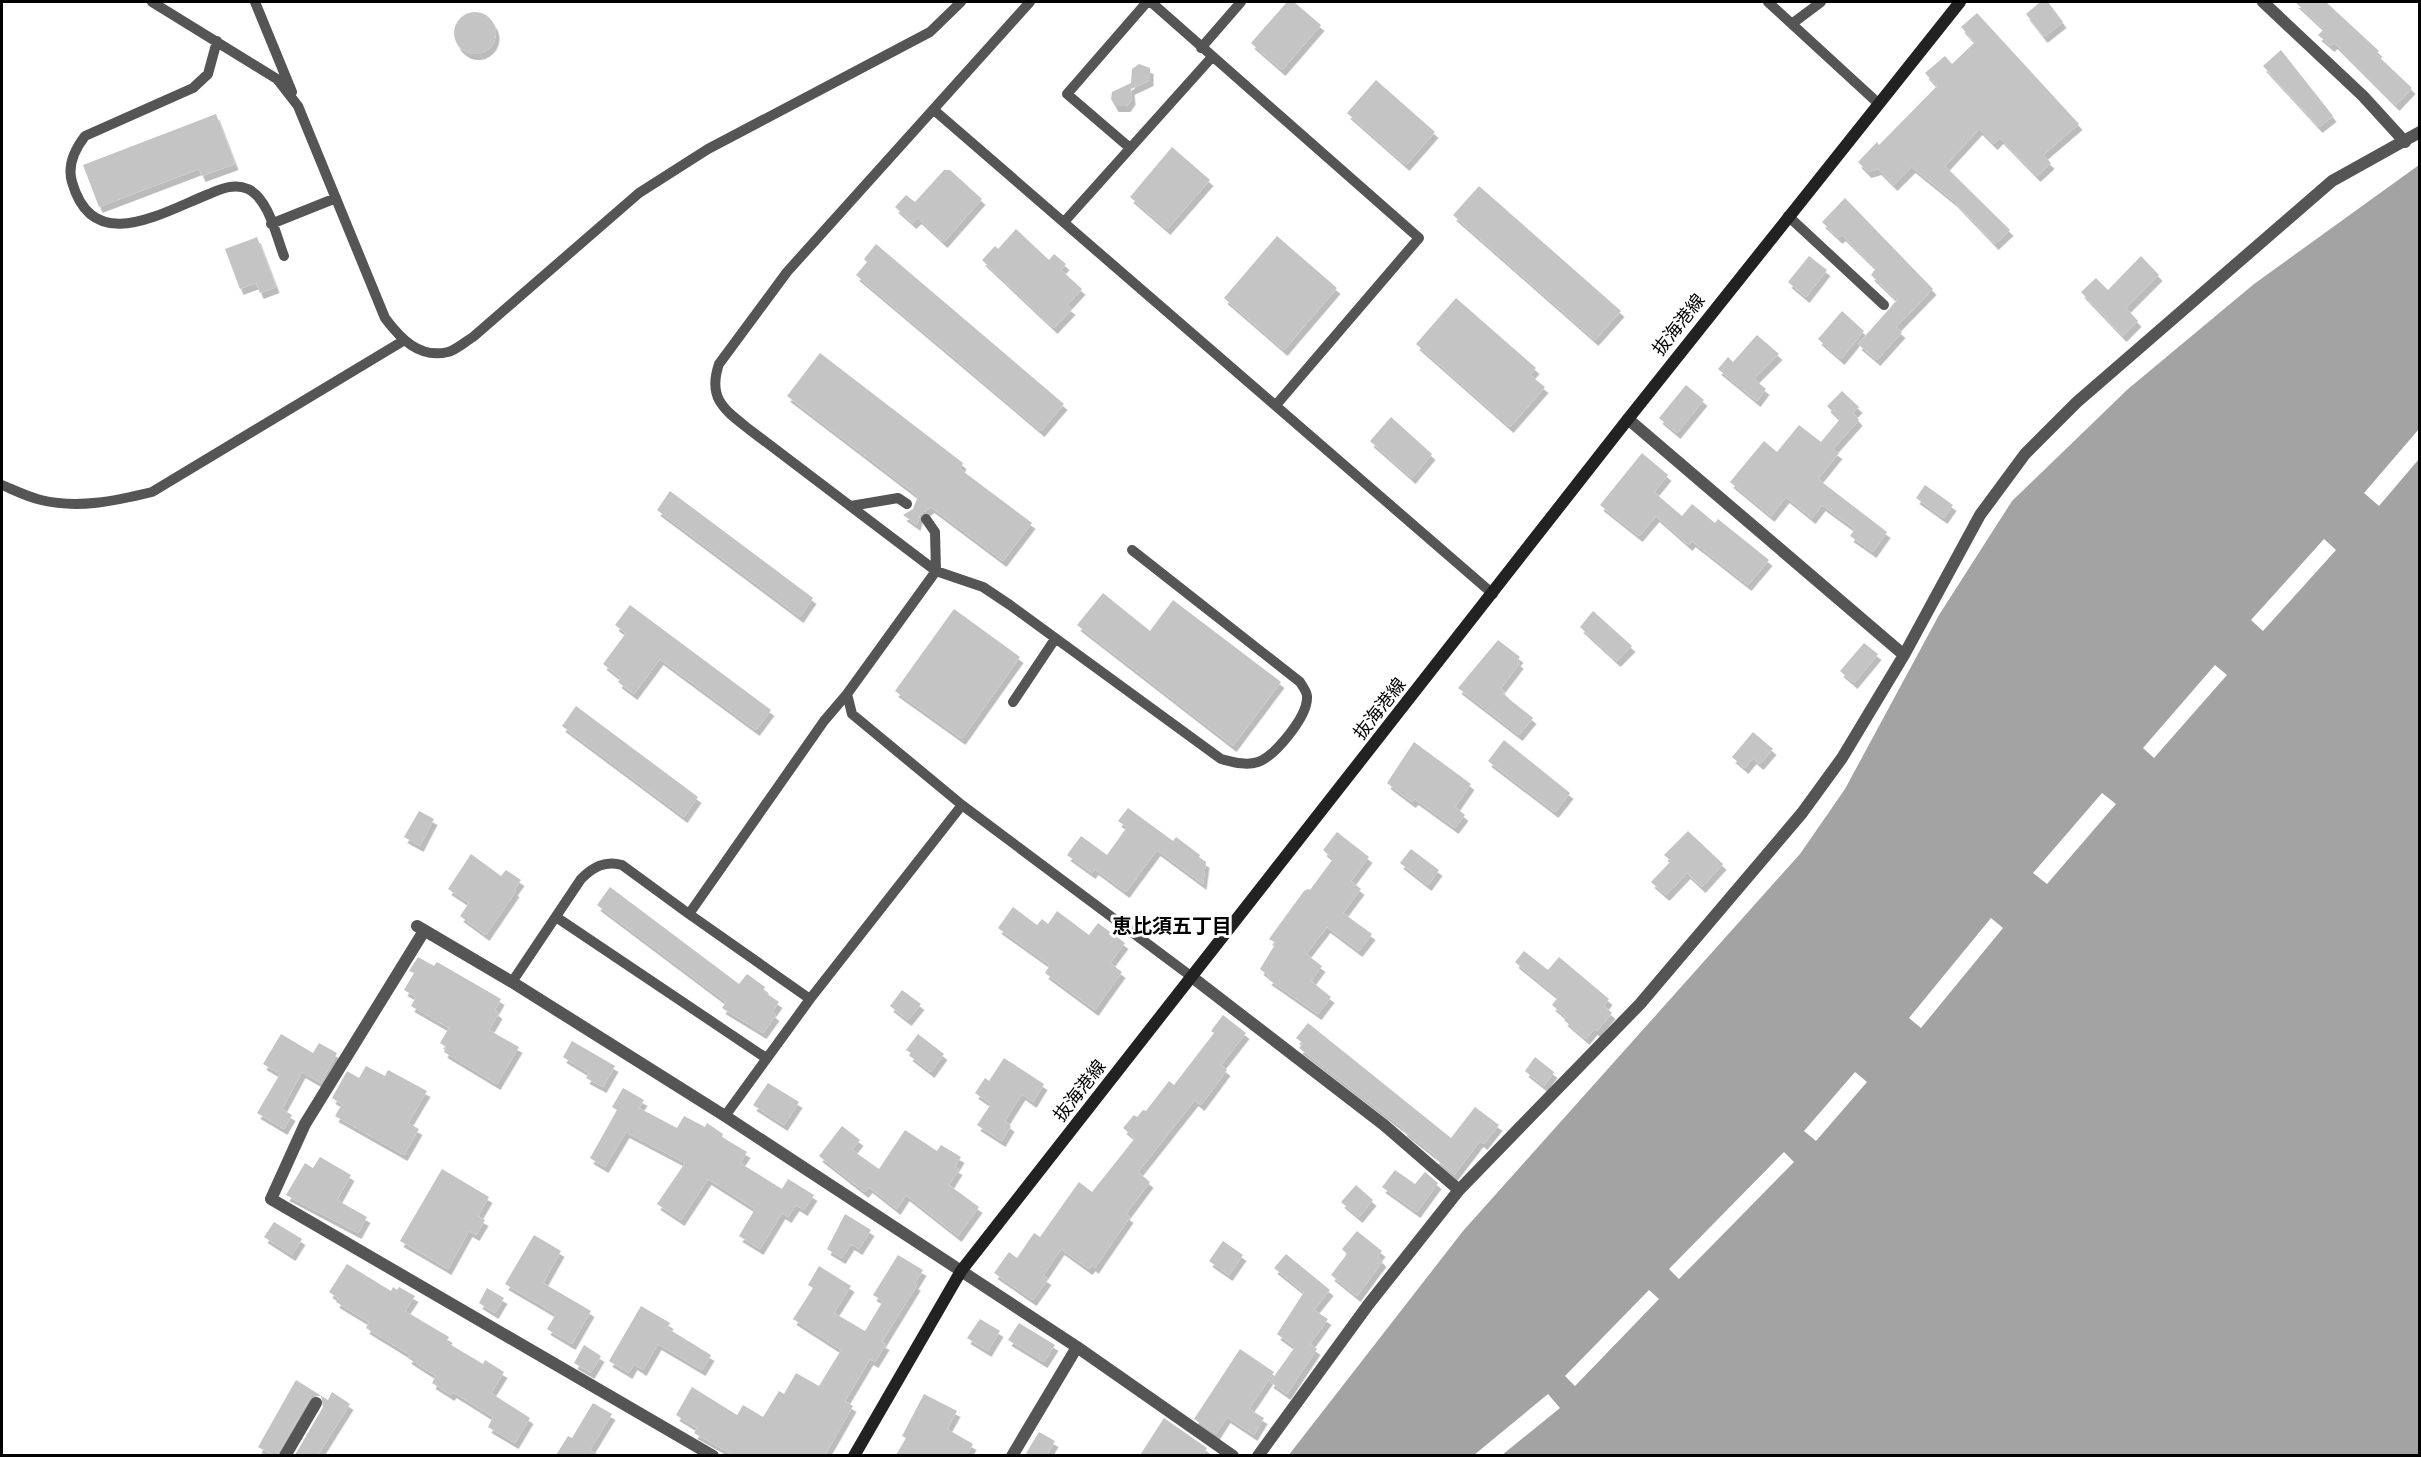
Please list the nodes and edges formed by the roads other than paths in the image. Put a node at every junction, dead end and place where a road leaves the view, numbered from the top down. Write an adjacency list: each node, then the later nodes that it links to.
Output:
1 (152, 2): 12 (lane)
2 (255, 2): 16 (lane)
3 (961, 2): 27 (lane)
4 (1030, 2): 17 (lane)
5 (1149, 2): 13 (lane); 20 (lane)
6 (1241, 2): 13 (lane)
7 (1768, 2): 11 (lane)
8 (1821, 2): 11 (lane)
9 (1960, 2): 15 (main road, 抜海港線)
10 (2263, 2): 19 (street)
11 (1793, 23): 15 (lane)
12 (217, 41): 16 (lane); 24 (lane)
13 (1201, 48): 14 (lane)
14 (1212, 57): 20 (lane); 28 (lane)
15 (1879, 104): 22 (main road, 抜海港線)
16 (298, 106): 21 (lane)
17 (934, 110): 23 (lane); 32 (lane)
18 (2420, 132): 19 (street)
19 (2405, 142): 38 (street)
20 (1130, 148): 23 (lane)
21 (336, 198): 24 (lane); 27 (lane)
22 (1788, 216): 26 (lane); 29 (main road, 抜海港線)
23 (1064, 222): 28 (lane)
24 (271, 224): 25 (lane)
25 (284, 256)
26 (1884, 305)
27 (403, 341): 30 (lane)
28 (1276, 405): 36 (lane)
29 (1628, 419): 36 (main road, 抜海港線); 38 (street)
30 (2, 484)
31 (908, 504): 32 (lane)
32 (851, 506): 35 (lane)
33 (926, 519): 35 (lane)
34 (1132, 550): 37 (lane)
35 (936, 571): 37 (lane); 39 (lane)
36 (1493, 594): 44 (main road, 抜海港線)
37 (1055, 639): 40 (lane)
38 (1904, 656): 49 (street)
39 (848, 694): 41 (lane); 42 (lane)
40 (1013, 702)
41 (962, 805): 44 (lane); 46 (lane)
42 (689, 914): 43 (lane); 46 (lane)
43 (556, 917): 45 (lane); 47 (lane)
44 (1192, 977): 49 (street); 50 (main road, 抜海港線)
45 (512, 982): 48 (street); 54 (street)
46 (810, 999): 47 (lane)
47 (766, 1058): 48 (lane)
48 (725, 1116): 50 (street)
49 (1459, 1190): 58 (street)
50 (961, 1271): 51 (street); 55 (main road, 抜海港線)
51 (1077, 1347): 56 (street); 57 (street)
52 (316, 1402): 53 (street)
53 (285, 1455)
54 (713, 1455)
55 (854, 1455)
56 (1012, 1455)
57 (1233, 1455)
58 (1258, 1455)

